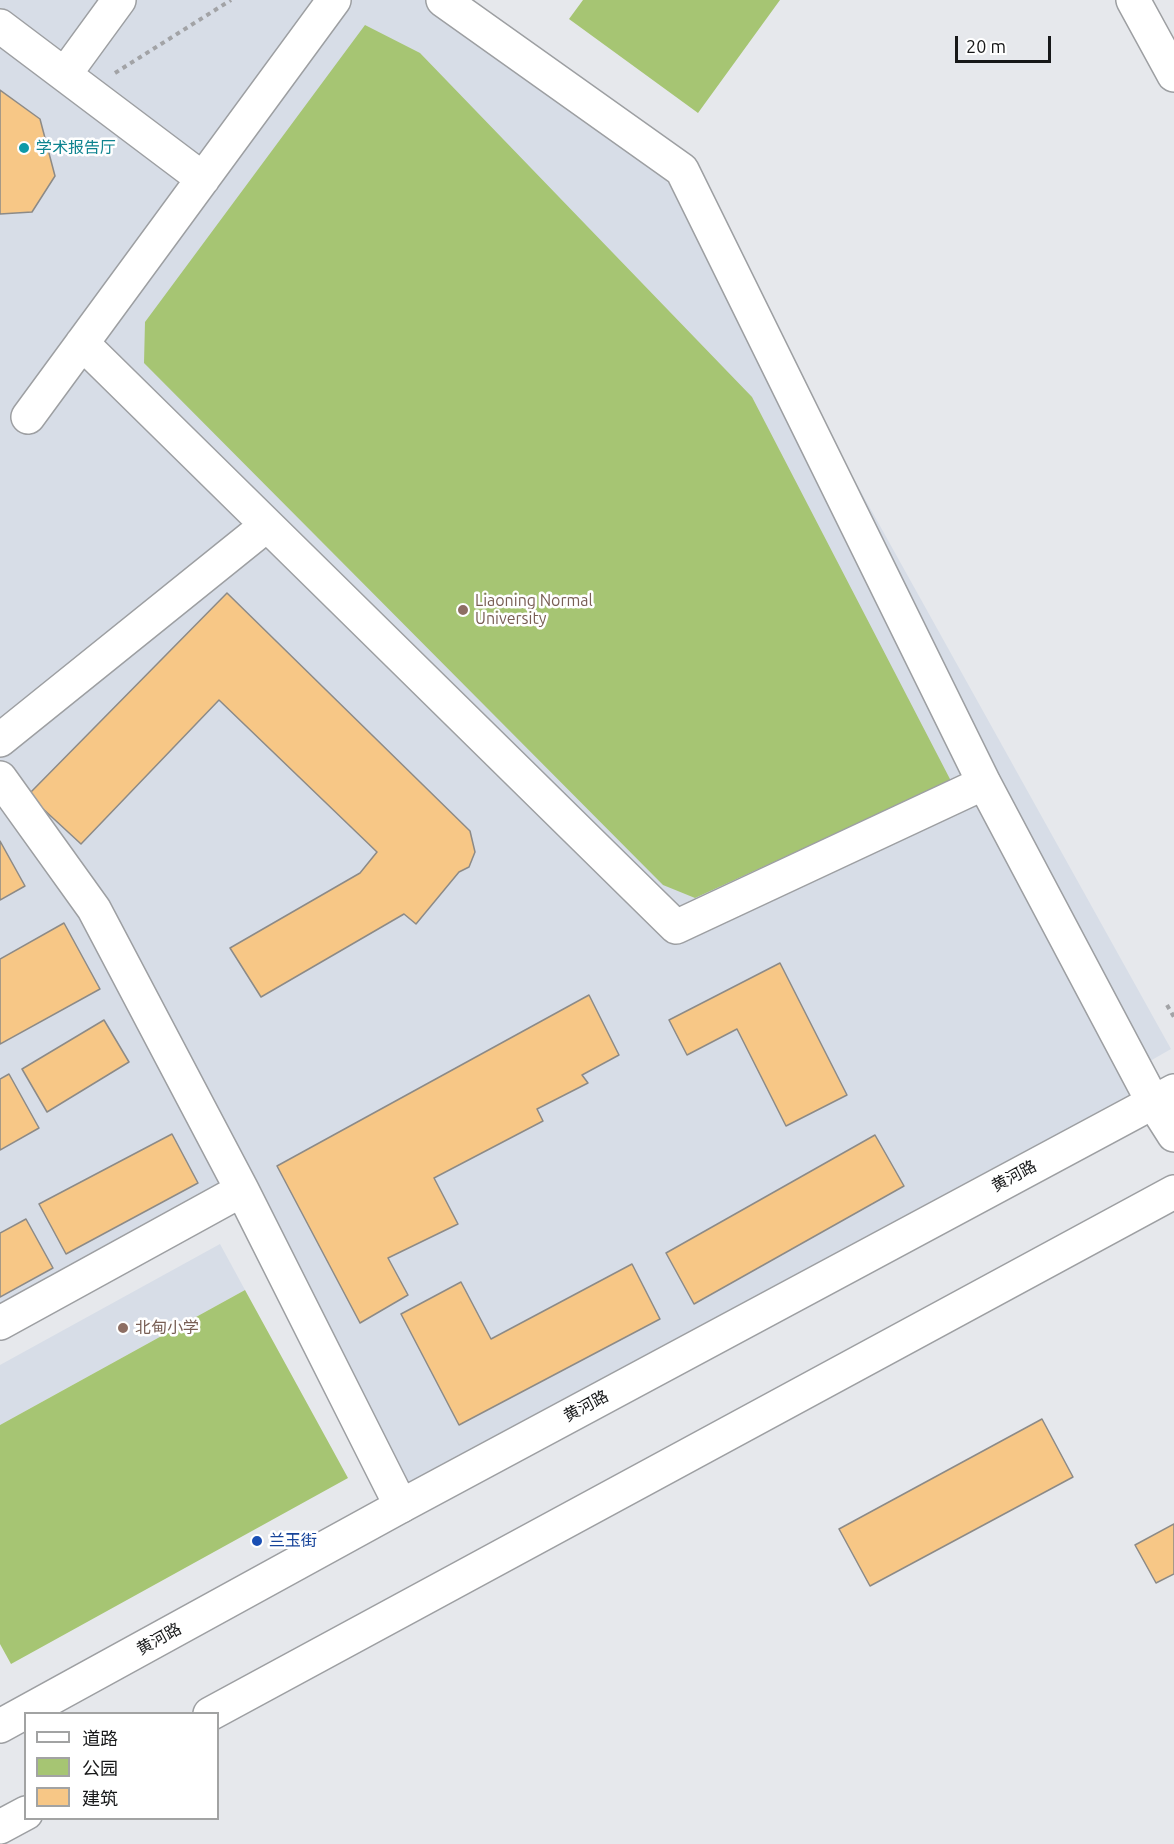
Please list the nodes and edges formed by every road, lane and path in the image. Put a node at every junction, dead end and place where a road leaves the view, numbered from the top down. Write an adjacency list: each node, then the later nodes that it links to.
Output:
1 (119, 0): 8 (street)
2 (231, 0): 8 (path)
3 (334, 0): 9 (street)
4 (443, 0): 15 (street)
5 (1133, 0): 7 (street)
6 (0, 26): 8 (street)
7 (1174, 75)
8 (76, 82): 9 (street)
9 (203, 178): 10 (street)
10 (82, 343): 11 (street); 12 (street)
11 (28, 417)
12 (267, 525): 13 (street); 15 (street)
13 (0, 740)
14 (0, 778): 20 (street)
15 (984, 783): 18 (street)
16 (1167, 1005): 17 (path)
17 (1174, 1017)
18 (1164, 1096): 19 (street); 23 (street, 黄河路)
19 (1174, 1135)
20 (242, 1190): 22 (street); 23 (street)
21 (1174, 1192): 25 (street)
22 (0, 1323)
23 (401, 1506): 24 (street, 黄河路)
24 (26, 1712)
25 (212, 1712)
26 (24, 1713): 27 (street, 黄河路)
27 (0, 1726)
28 (24, 1814): 29 (street)
29 (0, 1827)

